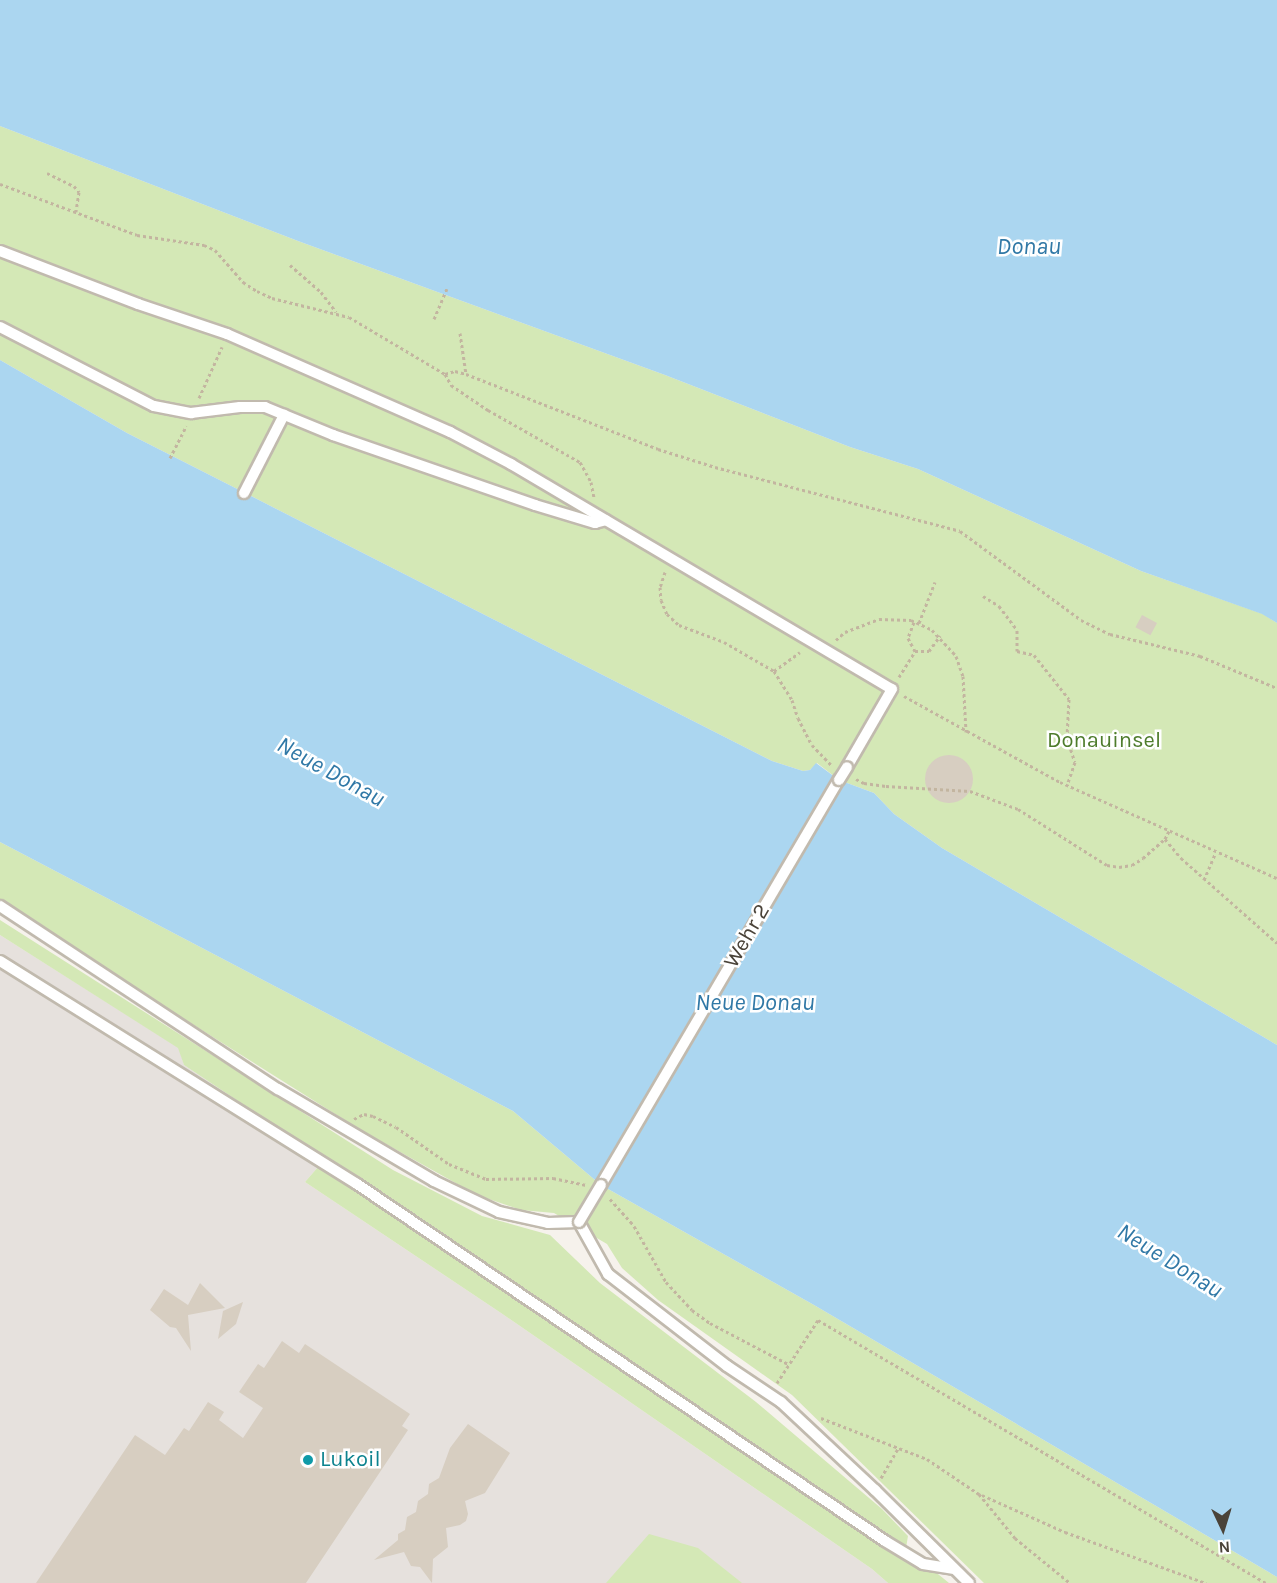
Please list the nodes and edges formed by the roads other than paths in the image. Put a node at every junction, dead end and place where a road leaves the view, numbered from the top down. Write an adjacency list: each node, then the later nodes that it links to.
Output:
1 (0, 252): 5 (lane)
2 (0, 327): 3 (lane)
3 (284, 415): 4 (lane); 5 (lane)
4 (244, 493)
5 (606, 520): 8 (lane, Wehr 2, bridge)
6 (0, 906): 8 (lane)
7 (0, 961): 9 (lane)
8 (579, 1222): 9 (lane)
9 (953, 1569): 10 (lane)
10 (969, 1583)

